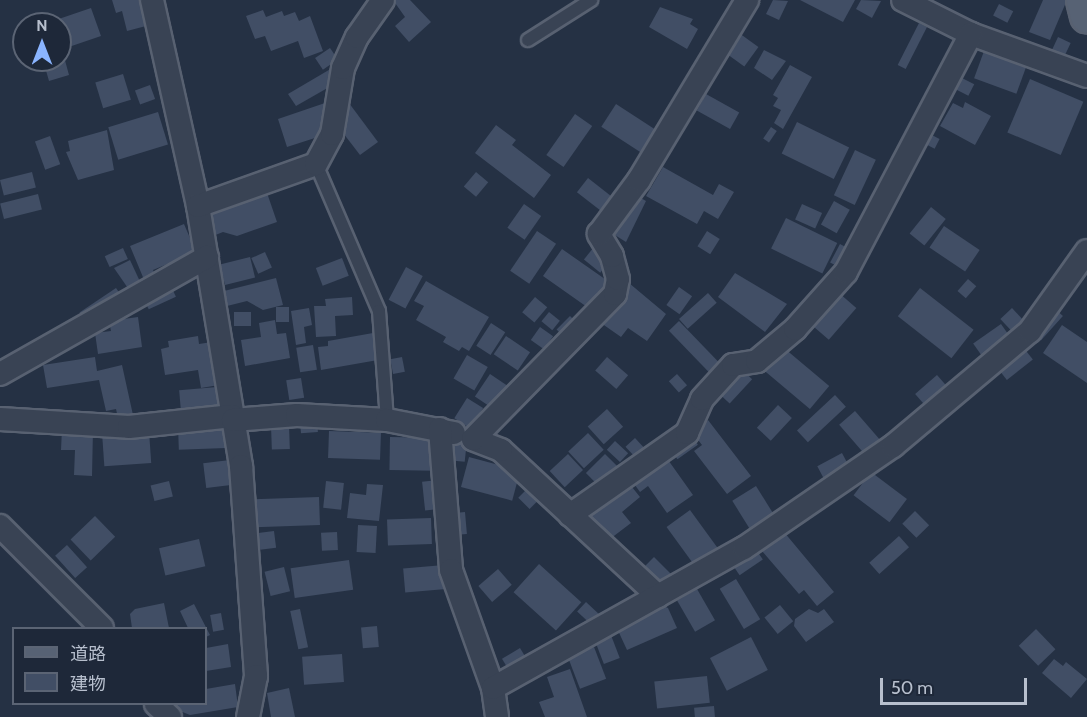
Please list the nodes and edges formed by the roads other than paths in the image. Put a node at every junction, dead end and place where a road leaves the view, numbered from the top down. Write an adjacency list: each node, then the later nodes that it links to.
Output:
1 (152, 0): 12 (street)
2 (383, 0): 11 (street)
3 (591, 0): 9 (lane)
4 (747, 0): 20 (street)
5 (903, 0): 8 (street)
6 (1083, 0): 7 (main road)
7 (1087, 16)
8 (971, 34): 10 (street); 21 (street)
9 (528, 40)
10 (1087, 76)
11 (316, 164): 12 (street); 18 (lane)
12 (198, 206): 14 (street)
13 (1087, 251): 23 (street)
14 (207, 257): 15 (street); 16 (street)
15 (0, 374)
16 (233, 418): 17 (street); 18 (street); 28 (street)
17 (0, 419)
18 (387, 420): 19 (street)
19 (440, 429): 20 (street); 25 (street)
20 (473, 439): 21 (street)
21 (570, 515): 23 (street)
22 (0, 526): 24 (street)
23 (658, 596): 25 (street)
24 (101, 627)
25 (493, 688): 29 (street)
26 (157, 705): 27 (street)
27 (170, 717)
28 (248, 717)
29 (497, 717)

